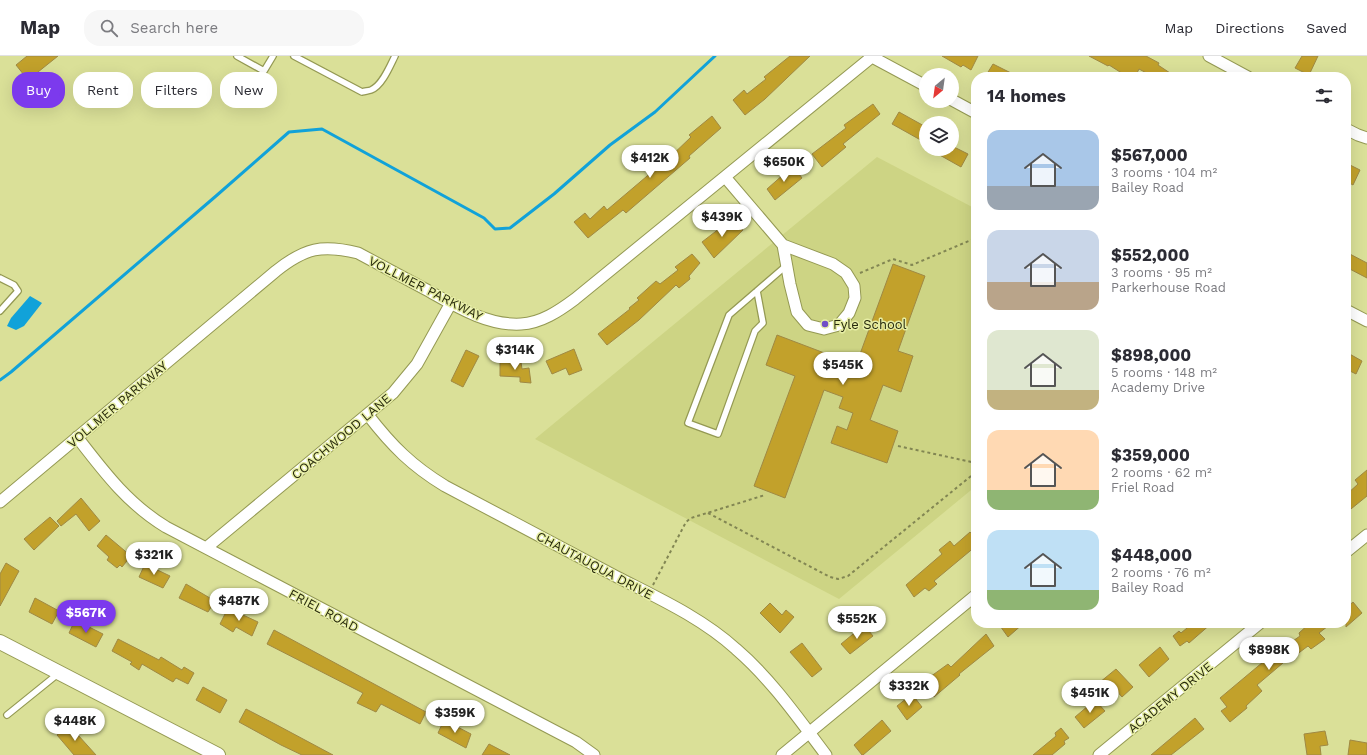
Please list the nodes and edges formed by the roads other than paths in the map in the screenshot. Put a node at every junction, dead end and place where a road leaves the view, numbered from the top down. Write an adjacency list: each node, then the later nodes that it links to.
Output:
1 (237, 56): 2 (lane)
2 (273, 56)
3 (294, 56): 4 (lane)
4 (395, 56)
5 (1209, 56): 7 (street)
6 (873, 57): 8 (street); 13 (street, VOLLMER PARKWAY)
7 (1239, 72)
8 (919, 82)
9 (959, 104): 10 (street)
10 (971, 110)
11 (1351, 132): 12 (street)
12 (1367, 138)
13 (725, 176): 14 (street); 18 (street, VOLLMER PARKWAY)
14 (783, 245): 15 (street); 15 (street)
15 (787, 264): 17 (lane)
16 (0, 278): 19 (lane)
17 (756, 290): 17 (lane)
18 (451, 303): 22 (street, COACHWOOD LANE); 23 (street, VOLLMER PARKWAY)
19 (1, 308)
20 (1351, 313): 21 (street)
21 (1367, 321)
22 (368, 415): 26 (street, COACHWOOD LANE); 33 (street, CHAUTAUQUA DRIVE)
23 (77, 437): 24 (street, VOLLMER PARKWAY); 26 (street, FRIEL ROAD)
24 (0, 502)
25 (1367, 535): 27 (street)
26 (206, 548): 35 (street, FRIEL ROAD)
27 (1351, 548)
28 (971, 599): 33 (street)
29 (1254, 628): 38 (street, ACADEMY DRIVE)
30 (0, 642): 31 (street)
31 (59, 672): 32 (lane); 34 (street)
32 (7, 715)
33 (809, 733): 36 (street); 37 (street, CHAUTAUQUA DRIVE)
34 (218, 755)
35 (594, 755)
36 (782, 755)
37 (826, 755)
38 (1099, 755)

